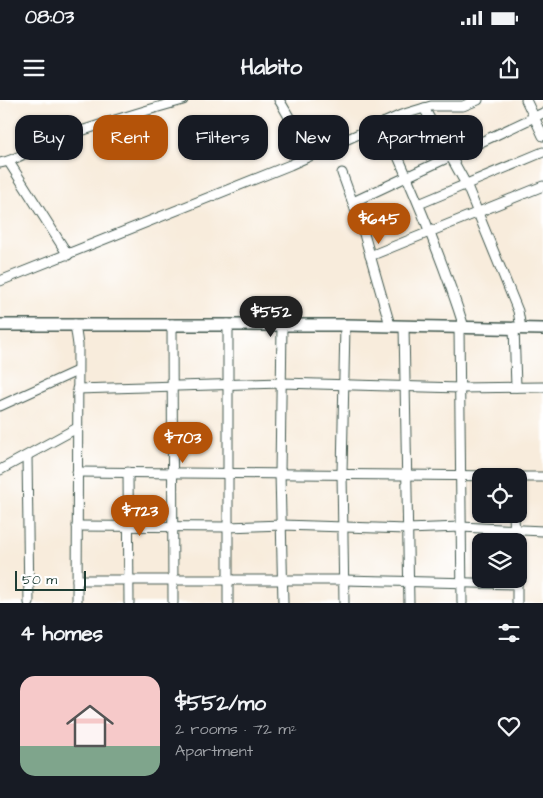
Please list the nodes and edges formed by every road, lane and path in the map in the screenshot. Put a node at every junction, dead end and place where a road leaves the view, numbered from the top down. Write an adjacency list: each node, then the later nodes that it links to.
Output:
1 (183, 100): 17 (street)
2 (279, 100): 7 (street)
3 (478, 100): 5 (street)
4 (526, 100): 9 (street)
5 (430, 105): 8 (street)
6 (543, 113): 9 (street)
7 (289, 115)
8 (404, 115)
9 (534, 117): 10 (street); 11 (street)
10 (543, 136)
11 (483, 141)
12 (543, 152): 20 (street)
13 (299, 160): 26 (street)
14 (400, 160): 19 (street)
15 (444, 160): 19 (street)
16 (452, 160): 20 (street)
17 (4, 163): 26 (street)
18 (342, 173): 22 (street)
19 (408, 177): 22 (street); 23 (street)
20 (467, 186): 23 (street); 24 (street)
21 (543, 186): 24 (street)
22 (352, 202): 27 (street)
23 (418, 204): 25 (street)
24 (479, 212): 25 (street); 38 (street)
25 (429, 232): 27 (street); 37 (street)
26 (68, 255): 28 (street)
27 (370, 256): 35 (street)
28 (0, 281)
29 (75, 324): 30 (street); 32 (street); 40 (street)
30 (172, 324): 31 (street); 43 (street)
31 (228, 324): 33 (street); 44 (street)
32 (0, 325)
33 (282, 325): 34 (street); 41 (street)
34 (345, 325): 35 (street); 42 (street)
35 (390, 326): 36 (street)
36 (404, 326): 37 (street); 45 (street)
37 (461, 327): 38 (street); 48 (street)
38 (517, 328): 39 (street); 46 (street)
39 (543, 330)
40 (78, 371): 49 (street); 50 (street)
41 (282, 383): 42 (street); 44 (street); 57 (street)
42 (344, 384): 45 (street); 58 (street)
43 (172, 386): 44 (street); 49 (street); 54 (street)
44 (227, 386): 59 (street)
45 (404, 386): 48 (street); 60 (street)
46 (516, 387): 47 (street); 48 (street)
47 (543, 387)
48 (460, 388): 61 (street)
49 (77, 389): 51 (street)
50 (0, 406)
51 (77, 428): 52 (street); 55 (street)
52 (27, 456): 53 (street); 87 (street)
53 (0, 470)
54 (171, 471): 56 (street); 59 (street); 69 (street)
55 (77, 472): 56 (street); 67 (street)
56 (128, 472): 68 (street)
57 (280, 473): 58 (street); 59 (street); 66 (street)
58 (342, 473): 60 (street); 70 (street)
59 (226, 474): 71 (street)
60 (406, 474): 61 (street); 73 (street)
61 (461, 475): 62 (street); 72 (street)
62 (472, 475)
63 (527, 477): 64 (street)
64 (543, 478)
65 (514, 523): 74 (street)
66 (282, 525): 70 (street); 71 (street); 81 (street)
67 (77, 526): 68 (street); 78 (street)
68 (128, 526): 69 (street); 79 (street)
69 (172, 526): 71 (street); 77 (street)
70 (343, 526): 73 (street); 82 (street)
71 (228, 527): 80 (street)
72 (461, 527): 73 (street); 74 (street); 84 (street)
73 (407, 529): 83 (street)
74 (514, 530): 75 (street); 76 (street)
75 (543, 531)
76 (514, 533)
77 (173, 579): 79 (street); 80 (street); 90 (street)
78 (77, 580): 79 (street); 88 (street)
79 (128, 580): 89 (street)
80 (227, 580): 81 (street); 91 (street)
81 (283, 580): 82 (street); 92 (street)
82 (344, 580): 83 (street); 93 (street)
83 (409, 581): 84 (street); 94 (street)
84 (462, 583): 85 (street); 95 (street)
85 (472, 583)
86 (517, 588): 96 (street)
87 (29, 603)
88 (78, 603)
89 (129, 603)
90 (173, 603)
91 (228, 603)
92 (283, 603)
93 (344, 603)
94 (409, 603)
95 (462, 603)
96 (517, 603)

